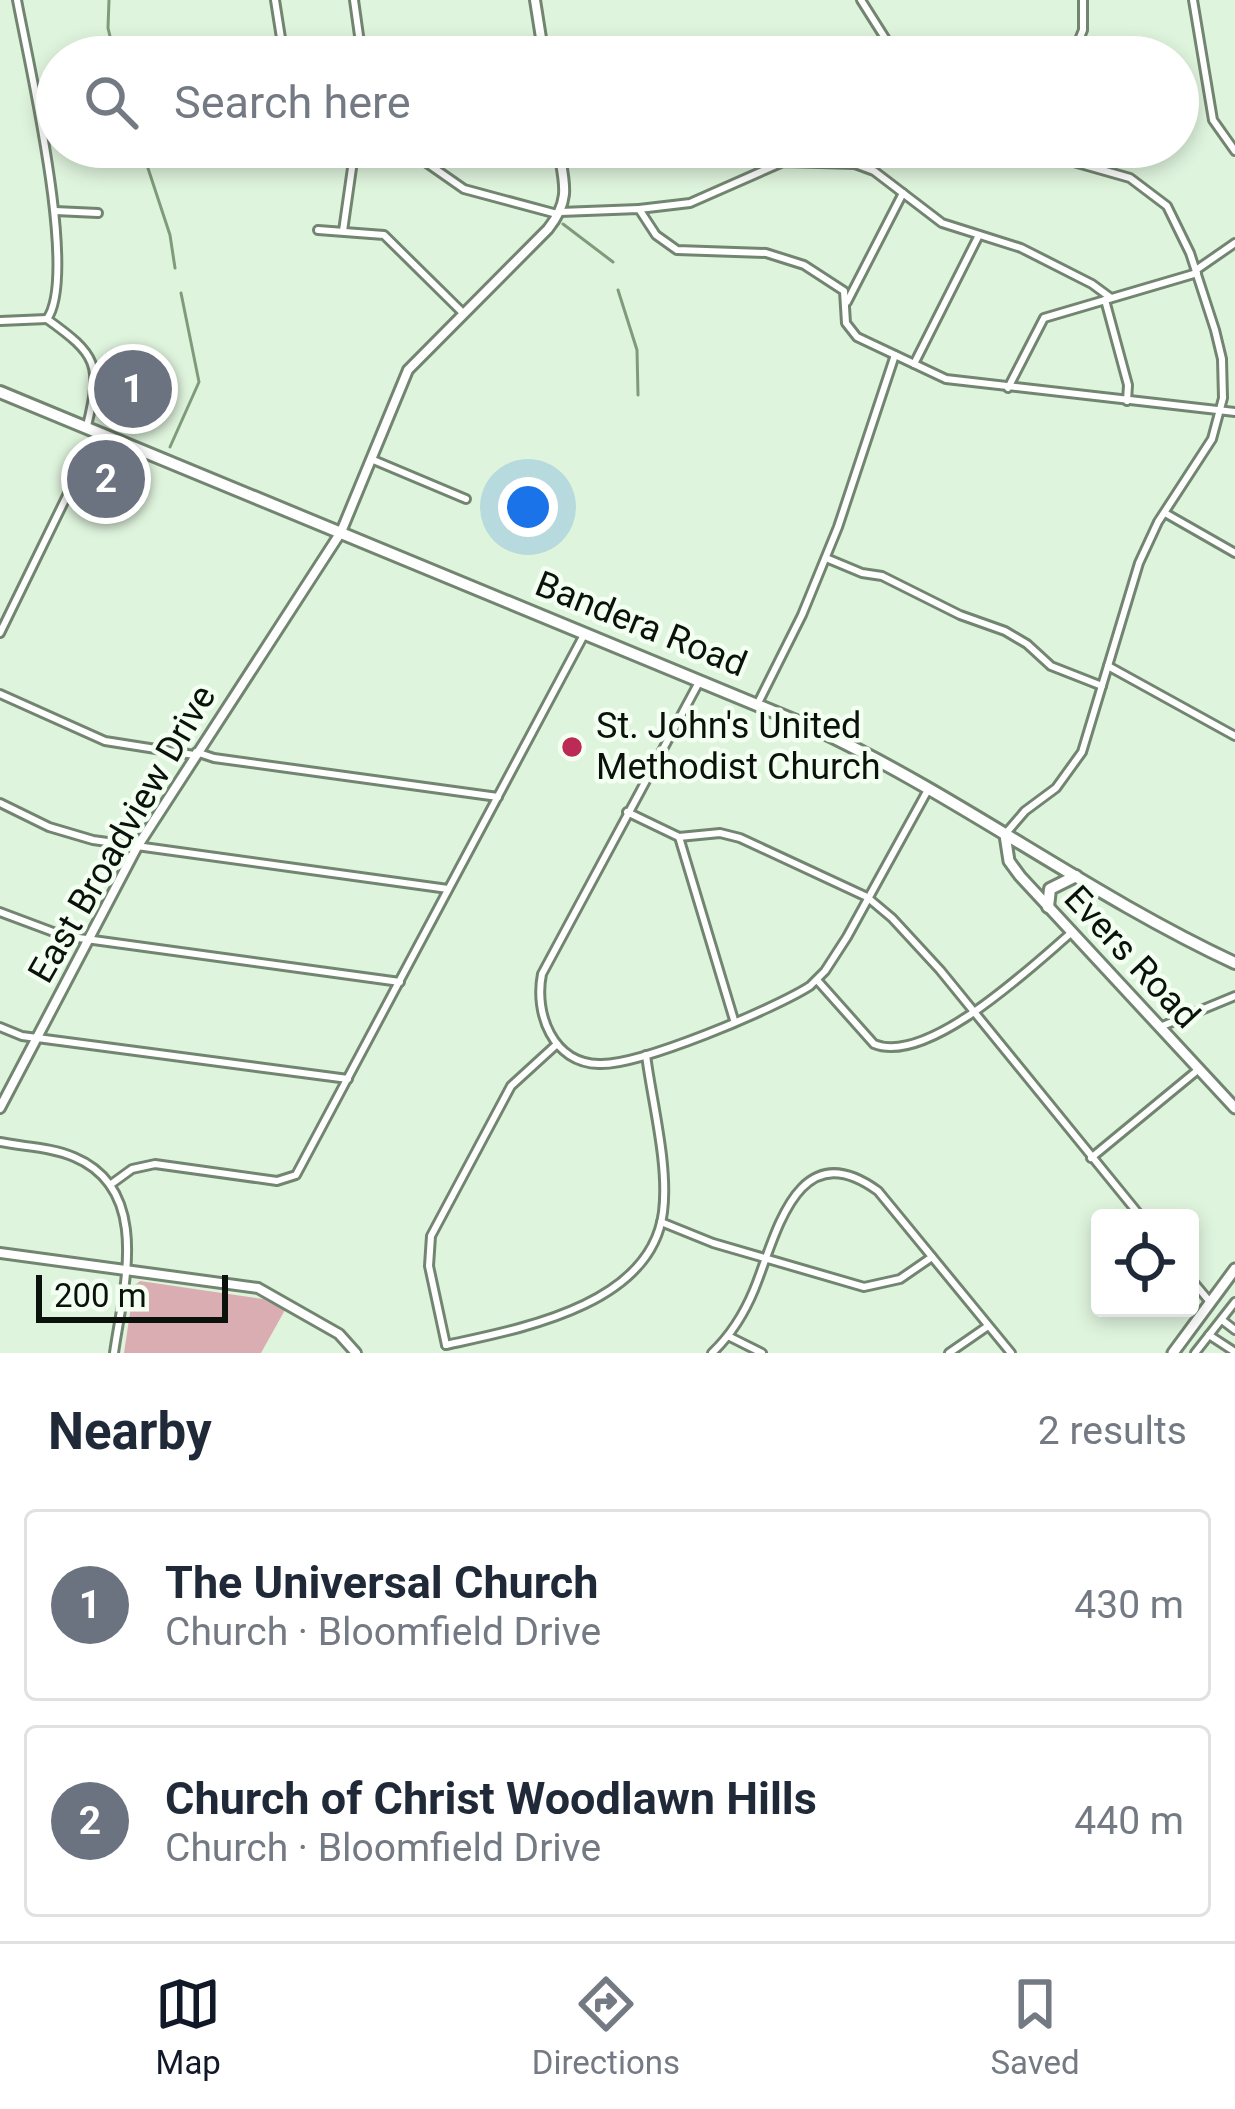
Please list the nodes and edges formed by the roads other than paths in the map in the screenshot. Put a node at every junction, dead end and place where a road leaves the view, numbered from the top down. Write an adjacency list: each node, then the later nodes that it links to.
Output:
1 (17, 0): 15 (street)
2 (275, 0): 8 (street)
3 (353, 0): 9 (street)
4 (536, 0): 10 (street)
5 (861, 0): 11 (street)
6 (1083, 0): 12 (street)
7 (1193, 0): 13 (street)
8 (281, 36)
9 (359, 36)
10 (541, 36)
11 (884, 36)
12 (1081, 36)
13 (1199, 36)
14 (1199, 38): 16 (street)
15 (36, 106)
16 (1235, 151)
17 (47, 168): 26 (street)
18 (352, 168): 30 (street)
19 (434, 168): 28 (street)
20 (561, 168): 28 (street)
21 (774, 168): 25 (street)
22 (866, 168): 24 (street)
23 (1097, 168): 33 (street)
24 (903, 194): 31 (street); 35 (street)
25 (639, 209): 28 (street); 35 (street)
26 (55, 211): 27 (street); 37 (street)
27 (98, 213)
28 (559, 213): 36 (street, East Broadview Drive)
29 (318, 230): 30 (street)
30 (343, 231): 36 (street)
31 (979, 235): 34 (street); 40 (street)
32 (1235, 243): 33 (street)
33 (1197, 271): 34 (street); 44 (street)
34 (1108, 299): 41 (street); 43 (street)
35 (846, 303): 39 (street)
36 (464, 314): 47 (street, East Broadview Drive)
37 (47, 319): 38 (street); 46 (street)
38 (0, 321)
39 (895, 355): 40 (street); 52 (street)
40 (914, 364): 41 (street)
41 (1008, 388): 43 (street)
42 (0, 392): 46 (main road, Bandera Road)
43 (1127, 401): 44 (street)
44 (1220, 412): 45 (street); 49 (street)
45 (1235, 412)
46 (92, 430): 50 (main road, Bandera Road); 53 (street)
47 (371, 459): 48 (street); 50 (street, East Broadview Drive)
48 (466, 499)
49 (1165, 513): 51 (street); 55 (street)
50 (340, 532): 54 (main road, Bandera Road); 61 (street, East Broadview Drive)
51 (1235, 553)
52 (826, 557): 57 (street); 59 (street)
53 (0, 633)
54 (585, 633): 56 (main road, Bandera Road); 63 (street)
55 (1108, 666): 57 (street); 60 (street)
56 (700, 680): 59 (main road, Bandera Road); 65 (street)
57 (1102, 686): 66 (street)
58 (0, 694): 61 (street)
59 (757, 704): 62 (main road, Bandera Road)
60 (1235, 736)
61 (195, 754): 63 (street); 68 (street, East Broadview Drive)
62 (928, 788): 66 (main road, Bandera Road); 71 (street)
63 (499, 797): 70 (street)
64 (0, 803): 68 (street)
65 (627, 812): 67 (street); 85 (street)
66 (1005, 835): 69 (main road, Bandera Road); 72 (main road, Evers Road)
67 (679, 837): 71 (street); 81 (street)
68 (137, 847): 70 (street); 75 (street, East Broadview Drive)
69 (1076, 876): 72 (main road); 76 (main road, Bandera Road)
70 (449, 889): 78 (street)
71 (867, 897): 77 (street); 80 (street)
72 (1048, 907): 74 (main road, Evers Road)
73 (0, 912): 75 (street)
74 (1072, 933): 80 (street); 83 (main road, Evers Road)
75 (91, 937): 78 (street); 84 (street, East Broadview Drive)
76 (1235, 963)
77 (817, 980): 80 (street); 81 (street)
78 (400, 982): 88 (street)
79 (1235, 996): 83 (street)
80 (973, 1013): 92 (street)
81 (734, 1020): 86 (street)
82 (0, 1027): 84 (street)
83 (1160, 1027): 87 (main road, Evers Road)
84 (37, 1037): 88 (street); 89 (street, East Broadview Drive)
85 (557, 1044): 86 (street); 110 (street)
86 (646, 1055): 95 (street)
87 (1199, 1069): 90 (main road, Evers Road); 92 (street)
88 (348, 1079): 93 (street)
89 (0, 1108)
90 (1235, 1108)
91 (0, 1142): 93 (street)
92 (1091, 1158): 94 (street)
93 (110, 1185): 100 (street)
94 (1134, 1209)
95 (661, 1222): 98 (street); 110 (street)
96 (0, 1253): 100 (street)
97 (933, 1257): 98 (street); 98 (street); 106 (street)
98 (765, 1258): 109 (street)
99 (1235, 1269): 102 (main road)
100 (126, 1270): 112 (street); 113 (street)
101 (1199, 1289): 102 (street)
102 (1210, 1302): 104 (main road)
103 (1235, 1302): 105 (street)
104 (1200, 1316): 108 (street); 118 (main road)
105 (1222, 1320): 107 (street); 108 (street)
106 (988, 1326): 116 (street); 117 (street)
107 (1235, 1330)
108 (1211, 1331): 111 (street); 119 (street)
109 (728, 1336): 114 (street); 115 (street)
110 (443, 1349)
111 (1235, 1352)
112 (114, 1353)
113 (356, 1353)
114 (712, 1353)
115 (762, 1353)
116 (949, 1353)
117 (1011, 1353)
118 (1173, 1353)
119 (1196, 1353)

